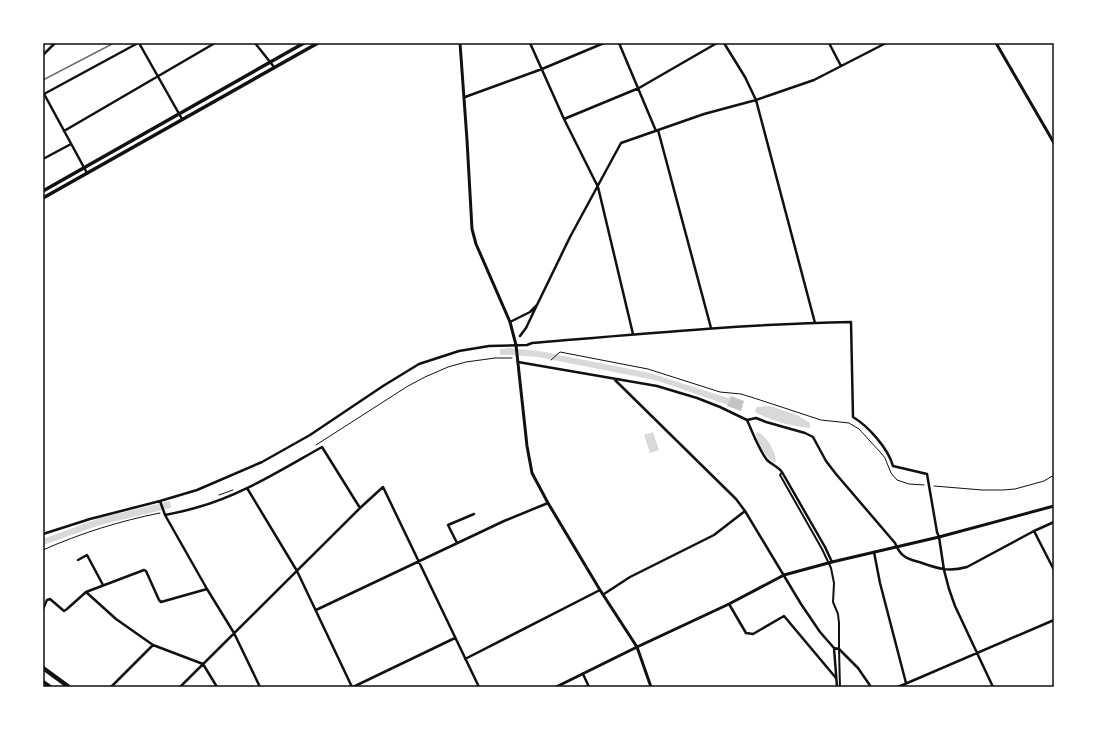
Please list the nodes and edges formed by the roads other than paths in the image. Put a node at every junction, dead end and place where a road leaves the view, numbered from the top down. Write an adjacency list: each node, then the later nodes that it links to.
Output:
1 (55, 43): 16 (street)
2 (138, 43): 21 (street); 23 (street)
3 (215, 43): 21 (street)
4 (255, 43): 17 (street)
5 (304, 43): 17 (main road)
6 (318, 43): 19 (main road)
7 (460, 43): 24 (street)
8 (530, 43): 20 (street)
9 (604, 43): 20 (street)
10 (619, 43): 22 (street)
11 (717, 43): 22 (street)
12 (724, 43): 25 (street)
13 (829, 43): 18 (street)
14 (886, 43): 18 (street)
15 (996, 43): 31 (street)
16 (43, 55)
17 (270, 62): 19 (street); 26 (main road)
18 (841, 66): 25 (street)
19 (274, 67): 27 (main road)
20 (542, 69): 24 (street); 28 (street)
21 (157, 77): 26 (street); 30 (street)
22 (638, 88): 28 (street); 29 (street)
23 (44, 93): 30 (street)
24 (465, 97): 40 (street)
25 (756, 100): 29 (street); 41 (street)
26 (179, 114): 27 (street); 34 (main road)
27 (182, 119): 35 (main road)
28 (564, 119): 36 (street)
29 (657, 130): 36 (street); 42 (street)
30 (64, 131): 32 (street)
31 (1054, 143)
32 (71, 144): 33 (street); 34 (street)
33 (43, 159)
34 (84, 168): 35 (street); 37 (main road)
35 (87, 173): 38 (main road)
36 (598, 187): 39 (street); 43 (street)
37 (43, 191)
38 (43, 198)
39 (538, 305): 40 (street); 44 (street)
40 (510, 322): 45 (street)
41 (815, 323): 42 (street); 60 (street)
42 (711, 328): 43 (street)
43 (633, 334): 45 (street)
44 (520, 336)
45 (517, 347): 46 (street); 50 (street)
46 (518, 362): 47 (street); 51 (street)
47 (615, 380): 48 (street); 54 (street)
48 (747, 420): 62 (street); 66 (street)
49 (247, 488): 53 (street); 56 (street); 69 (street)
50 (160, 503): 56 (street); 59 (street)
51 (548, 503): 61 (street); 73 (street)
52 (1054, 506): 60 (street)
53 (360, 508): 65 (street); 69 (street)
54 (745, 511): 70 (street); 75 (street)
55 (474, 514): 61 (street)
56 (165, 515): 72 (street)
57 (1054, 522): 58 (street)
58 (1034, 531): 67 (street); 68 (street)
59 (43, 534)
60 (939, 537): 62 (street); 67 (street)
61 (457, 543): 65 (street)
62 (897, 547): 63 (street); 67 (street)
63 (874, 552): 66 (street); 93 (street)
64 (78, 560): 71 (street)
65 (419, 562): 78 (street); 81 (street)
66 (830, 562): 70 (street); 85 (street)
67 (944, 570): 86 (street)
68 (1054, 570)
69 (297, 571): 78 (street); 80 (street)
70 (784, 575): 76 (street); 84 (street)
71 (103, 585): 72 (street); 74 (street)
72 (207, 589): 80 (street)
73 (600, 590): 75 (street); 87 (street)
74 (86, 592): 77 (street); 82 (street)
75 (604, 594): 83 (street)
76 (729, 604): 83 (street); 91 (street)
77 (43, 609)
78 (316, 610): 100 (street)
79 (1054, 620): 86 (street)
80 (234, 633): 88 (street); 99 (street)
81 (455, 638): 87 (street); 100 (street)
82 (153, 645): 88 (street); 96 (street)
83 (637, 647): 90 (street); 104 (street)
84 (834, 648): 85 (street); 91 (street)
85 (839, 649): 106 (street); 107 (street)
86 (977, 653): 93 (street); 109 (street)
87 (465, 659): 101 (street)
88 (203, 664): 97 (street); 98 (street)
89 (43, 668): 95 (highway)
90 (583, 674): 102 (street); 103 (street)
91 (836, 678): 105 (street)
92 (43, 682): 94 (highway)
93 (906, 683): 108 (street)
94 (50, 687)
95 (69, 687)
96 (111, 687)
97 (180, 687)
98 (217, 687)
99 (260, 687)
100 (352, 687)
101 (479, 687)
102 (556, 687)
103 (589, 687)
104 (651, 687)
105 (837, 687)
106 (840, 687)
107 (871, 687)
108 (898, 687)
109 (993, 687)

